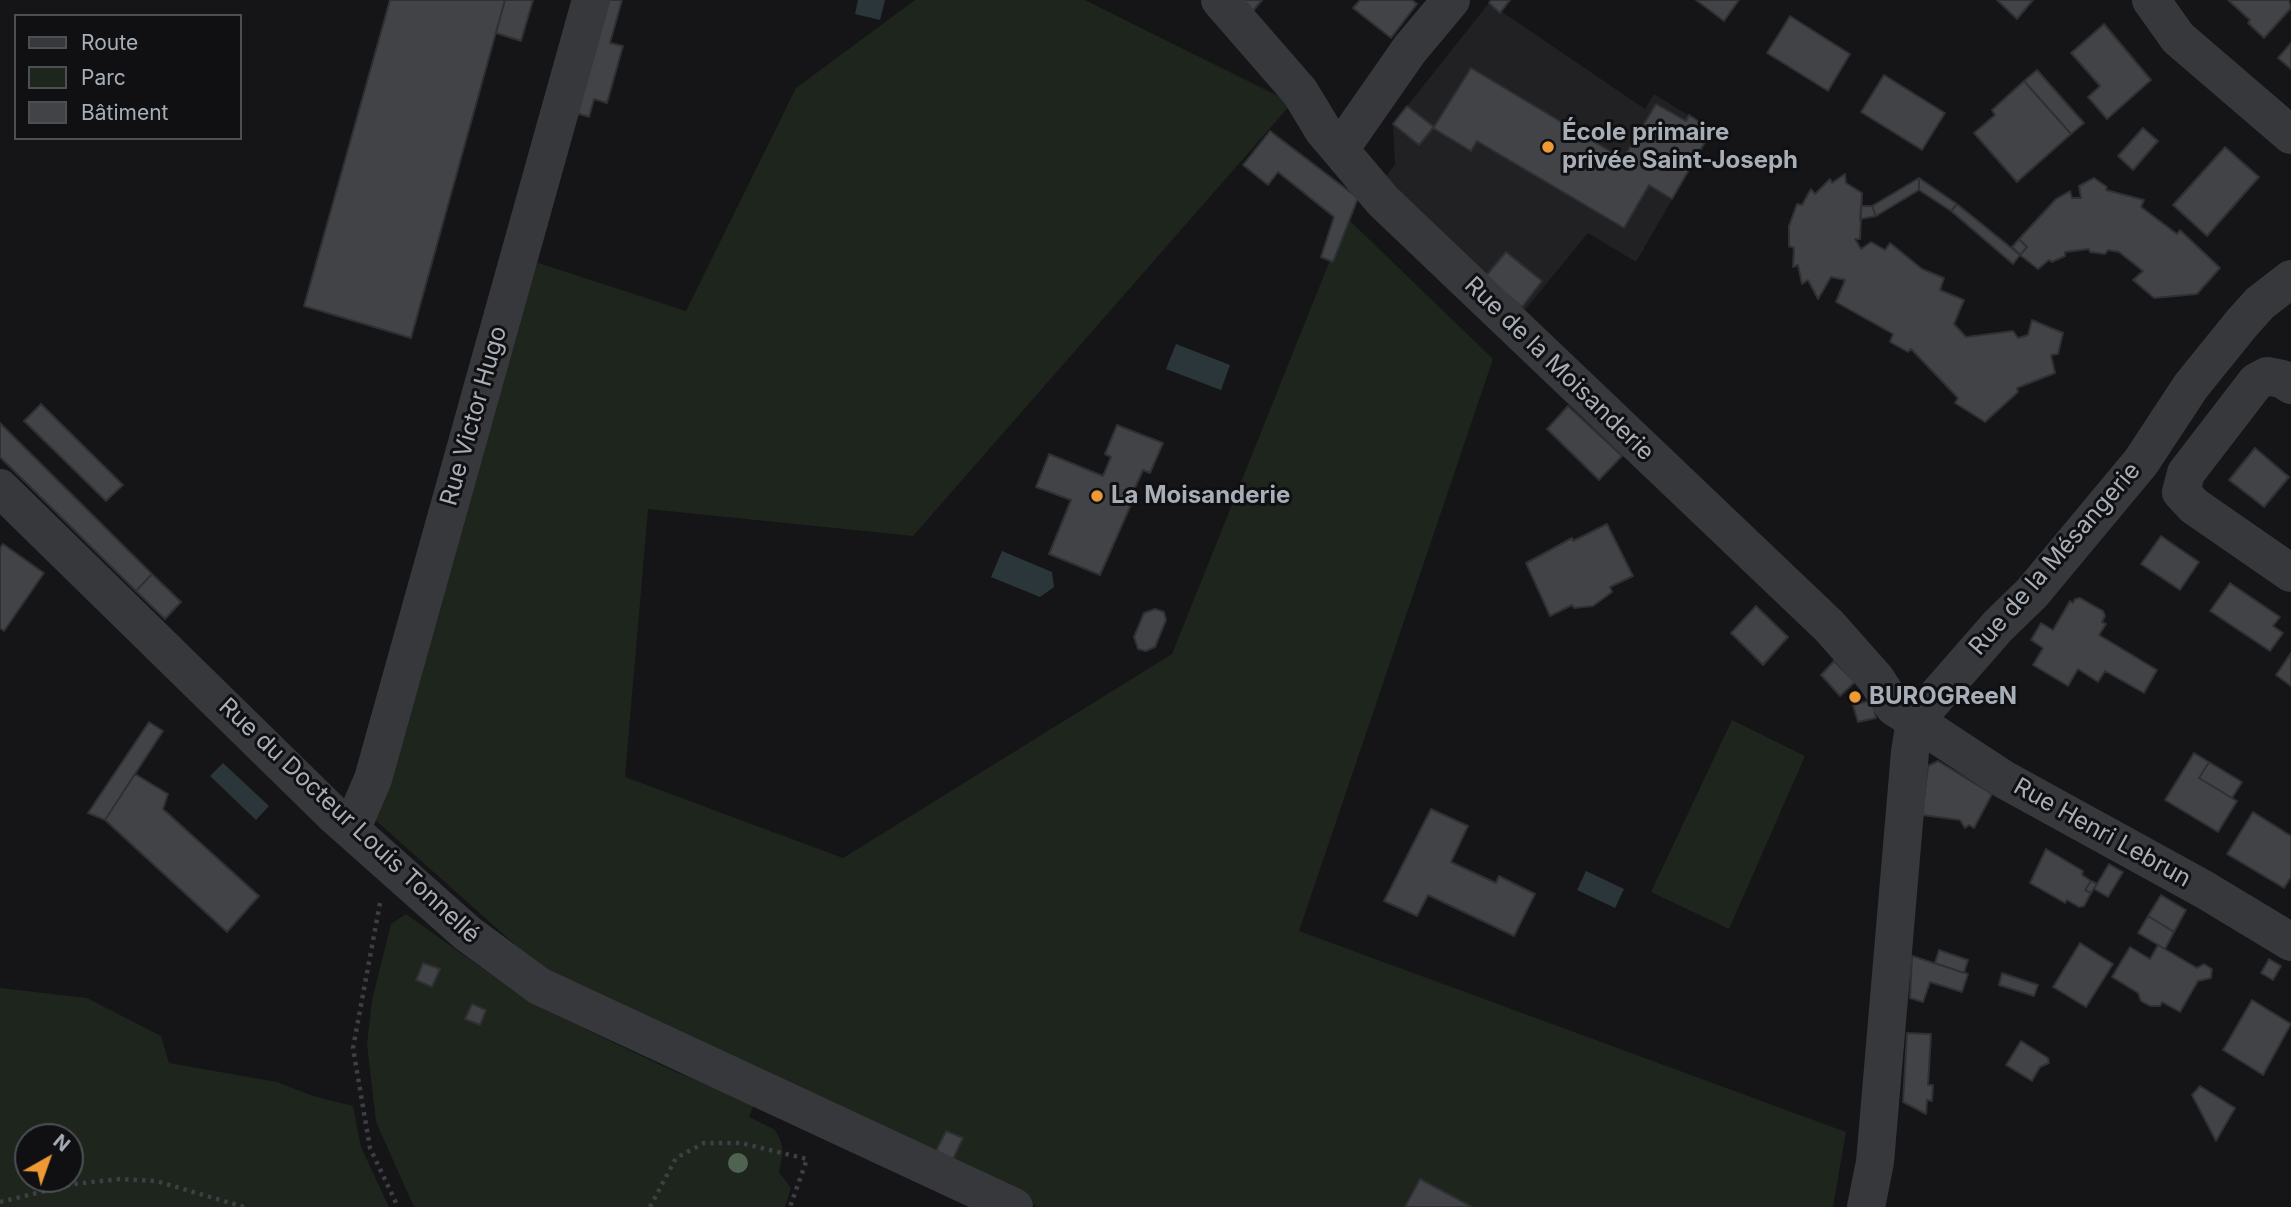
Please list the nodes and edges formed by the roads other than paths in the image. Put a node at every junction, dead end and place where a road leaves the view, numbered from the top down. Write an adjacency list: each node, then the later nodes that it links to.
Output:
1 (591, 0): 12 (street, Rue Victor Hugo)
2 (1220, 0): 6 (street, Rue de la Moisanderie)
3 (1451, 0): 6 (street)
4 (2151, 0): 5 (street)
5 (2291, 135)
6 (1341, 148): 11 (street, Rue de la Moisanderie)
7 (2291, 279): 11 (street, Rue de la Mésangerie)
8 (2291, 385): 10 (street)
9 (0, 488): 12 (street, Rue du Docteur Louis Tonnellé)
10 (2291, 573)
11 (1915, 721): 13 (street, Rue Henri Lebrun); 15 (street)
12 (351, 830): 14 (street, Rue du Docteur Louis Tonnellé)
13 (2291, 942)
14 (1014, 1207)
15 (1866, 1207)

